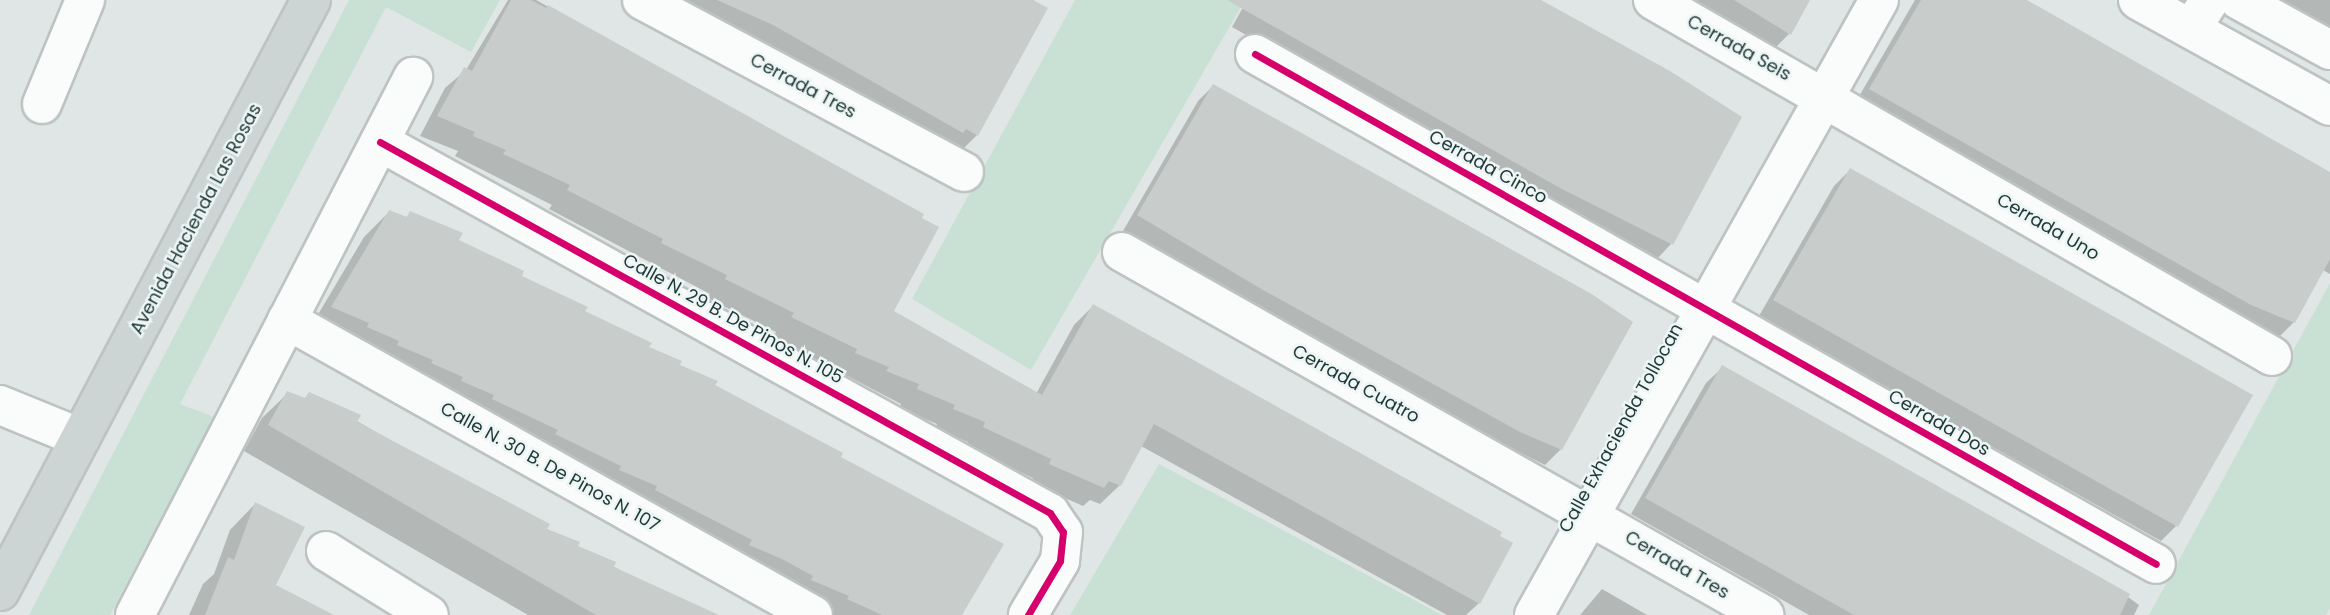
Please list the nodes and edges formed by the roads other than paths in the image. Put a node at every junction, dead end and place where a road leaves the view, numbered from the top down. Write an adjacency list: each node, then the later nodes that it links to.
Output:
1 (85, 0): 13 (street)
2 (311, 0): 22 (main road, Avenida Hacienda Las Rosas)
3 (642, 0): 16 (street, Cerrada Tres)
4 (1653, 0): 12 (street, Cerrada Seis)
5 (1879, 0): 12 (street, Calle Exhacienda Tollocan)
6 (2138, 0): 8 (street)
7 (2239, 0): 9 (street)
8 (2201, 15): 14 (street)
9 (2330, 50)
10 (1255, 54): 18 (street, Cerrada Cinco)
11 (414, 77): 15 (street)
12 (1825, 97): 18 (street, Calle Exhacienda Tollocan); 20 (street, Cerrada Uno)
13 (42, 104)
14 (2330, 106)
15 (380, 142): 19 (street); 30 (street, Calle N. 29 B. De Pinos N. 105)
16 (964, 172)
17 (1122, 252): 23 (street, Cerrada Cuatro)
18 (1706, 309): 23 (street, Calle Exhacienda Tollocan); 25 (street, Cerrada Dos)
19 (288, 320): 28 (street); 29 (street, Calle N. 30 B. De Pinos N. 107)
20 (2272, 356)
21 (0, 405): 22 (street)
22 (81, 438): 26 (main road, Avenida Hacienda Las Rosas)
23 (1590, 516): 31 (street, Calle Exhacienda Tollocan); 32 (street, Cerrada Tres)
24 (326, 551): 27 (street)
25 (2156, 565)
26 (0, 591)
27 (419, 613)
28 (135, 615)
29 (813, 615)
30 (1028, 615)
31 (1534, 615)
32 (1764, 615)

